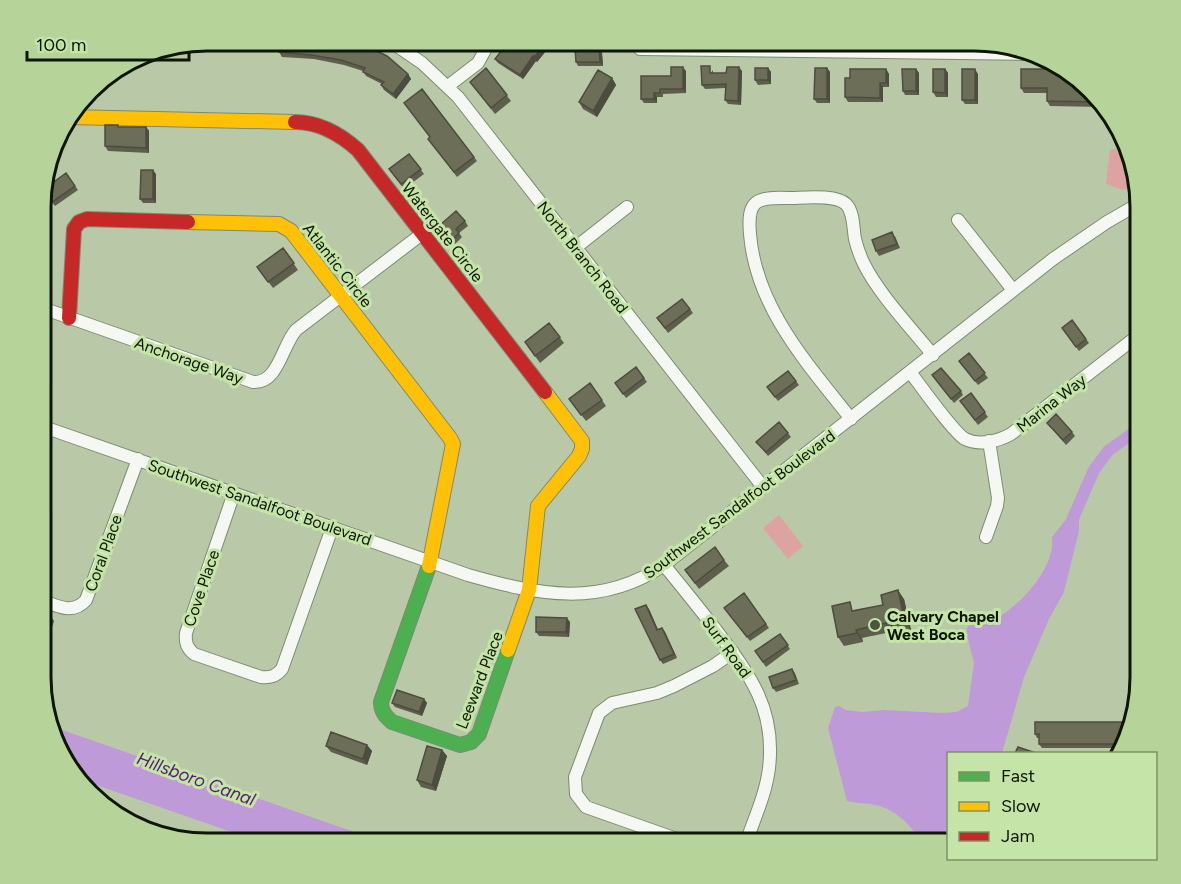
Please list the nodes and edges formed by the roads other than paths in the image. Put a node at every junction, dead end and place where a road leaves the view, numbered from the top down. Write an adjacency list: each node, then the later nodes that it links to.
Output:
1 (405, 51): 5 (street, North Branch Road)
2 (486, 51): 5 (street)
3 (800, 51): 4 (street)
4 (1001, 54)
5 (448, 86): 11 (street, North Branch Road)
6 (80, 117): 10 (street, Watergate Circle)
7 (627, 207): 11 (street)
8 (1130, 209): 12 (street, Southwest Sandalfoot Boulevard)
9 (958, 220): 12 (street)
10 (423, 233): 13 (street, Anchorage Way); 29 (street, Watergate Circle)
11 (575, 248): 23 (street, North Branch Road)
12 (1013, 290): 17 (street, Southwest Sandalfoot Boulevard)
13 (341, 295): 15 (street, Anchorage Way); 15 (street, Atlantic Circle); 27 (street, Atlantic Circle)
14 (51, 311): 15 (street, Anchorage Way)
15 (69, 318)
16 (1130, 342): 21 (street, Marina Way)
17 (933, 355): 18 (street, Southwest Sandalfoot Boulevard); 19 (street)
18 (910, 372): 19 (street, Southwest Sandalfoot Boulevard); 21 (street)
19 (851, 419): 23 (street, Southwest Sandalfoot Boulevard)
20 (51, 429): 22 (street, Southwest Sandalfoot Boulevard)
21 (989, 441): 26 (street)
22 (138, 459): 24 (street, Southwest Sandalfoot Boulevard); 30 (street, Coral Place)
23 (764, 487): 28 (street, Southwest Sandalfoot Boulevard)
24 (234, 493): 25 (street, Southwest Sandalfoot Boulevard); 25 (street, Cove Place)
25 (332, 528): 27 (street, Southwest Sandalfoot Boulevard)
26 (986, 537)
27 (430, 562): 29 (street, Southwest Sandalfoot Boulevard); 29 (street, Leeward Place)
28 (664, 565): 29 (street, Southwest Sandalfoot Boulevard); 31 (street, Surf Road)
29 (529, 590)
30 (51, 603)
31 (733, 652): 32 (street); 33 (street, Surf Road)
32 (659, 833)
33 (749, 833)

